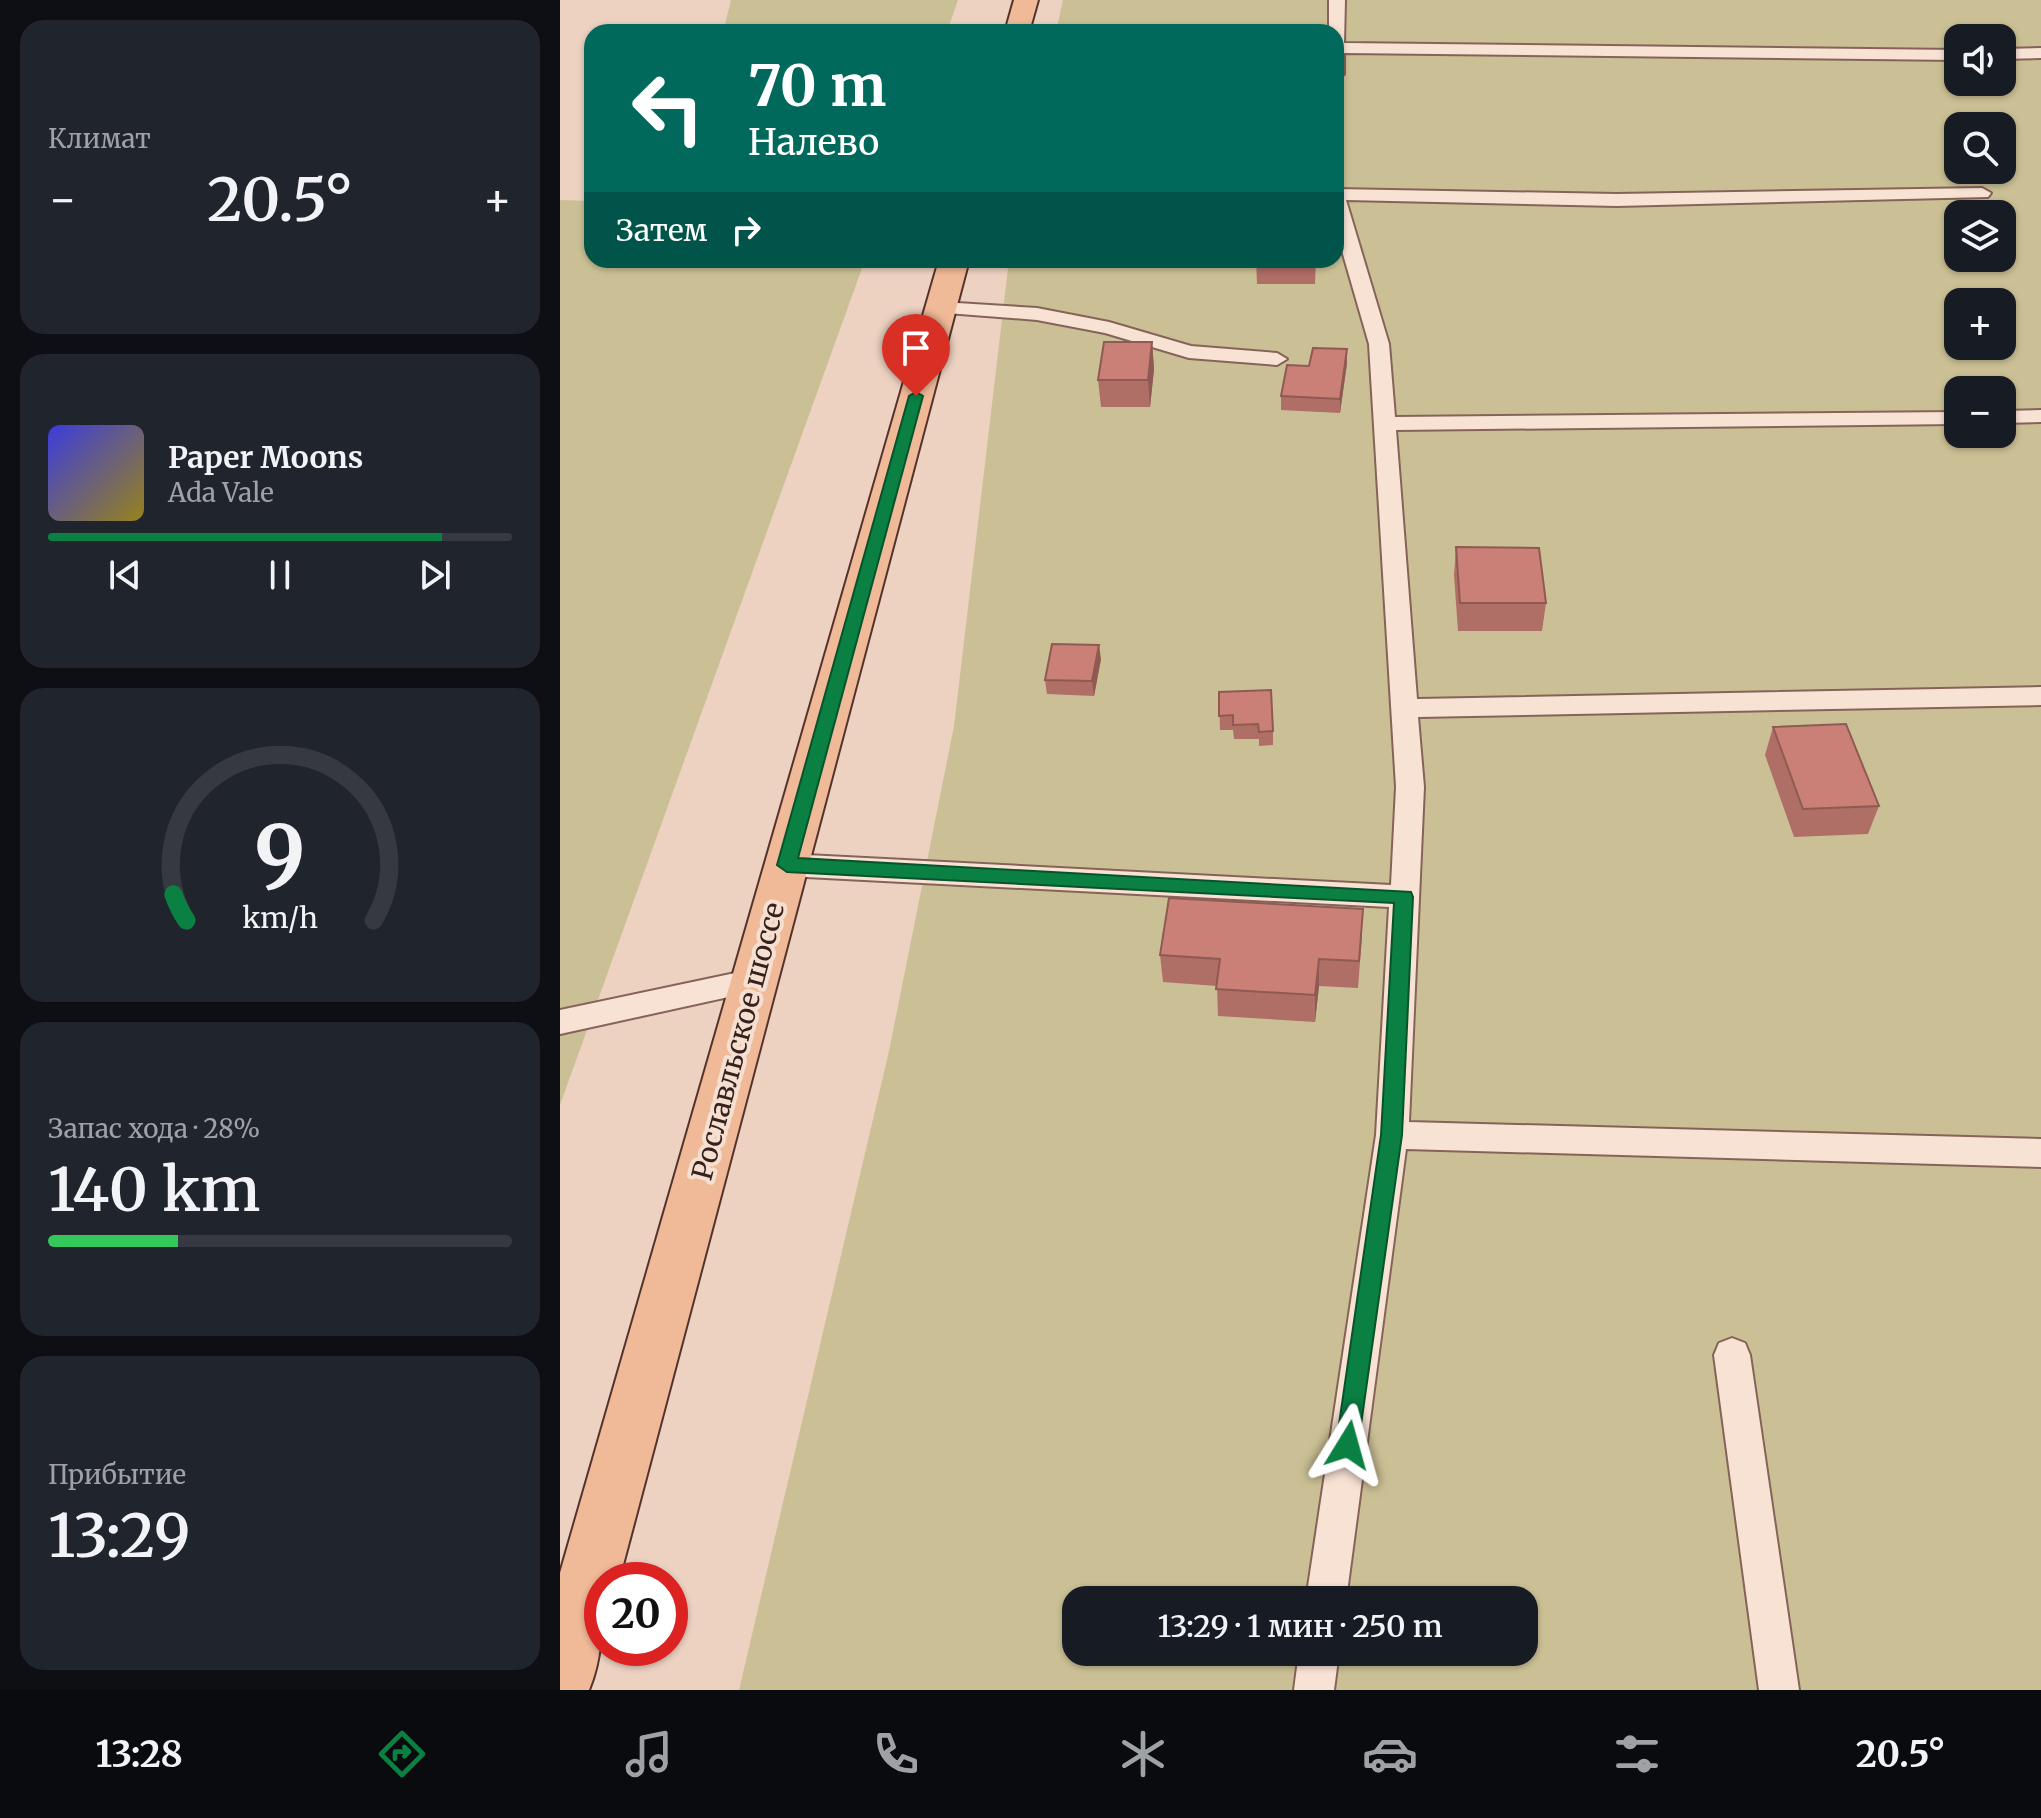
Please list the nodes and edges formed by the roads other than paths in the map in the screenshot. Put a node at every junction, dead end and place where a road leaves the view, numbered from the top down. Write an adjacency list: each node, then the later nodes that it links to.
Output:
1 (1026, 0): 3 (main road)
2 (1337, 0): 4 (lane)
3 (1019, 24)
4 (1336, 24)
5 (1344, 48): 8 (lane)
6 (2041, 53): 7 (lane)
7 (2016, 54)
8 (1944, 55)
9 (1982, 193): 10 (lane)
10 (1344, 196)
11 (1344, 224): 18 (lane)
12 (952, 268): 13 (main road, Рославльское шоссе)
13 (941, 308): 14 (lane); 21 (main road, Рославльское шоссе)
14 (1277, 359)
15 (2041, 416): 16 (lane)
16 (2016, 417)
17 (1944, 418): 18 (lane)
18 (1385, 424): 20 (lane)
19 (2041, 696): 20 (lane)
20 (1404, 708): 22 (lane)
21 (787, 865): 22 (lane); 23 (main road, Рославльское шоссе)
22 (1404, 897): 25 (lane)
23 (754, 981): 24 (lane); 30 (main road, Рославльское шоссе)
24 (560, 1022)
25 (1392, 1135): 26 (lane); 28 (lane)
26 (2041, 1153)
27 (1732, 1355): 32 (lane)
28 (1328, 1586)
29 (1317, 1666): 31 (lane)
30 (560, 1683)
31 (1314, 1690)
32 (1779, 1690)

